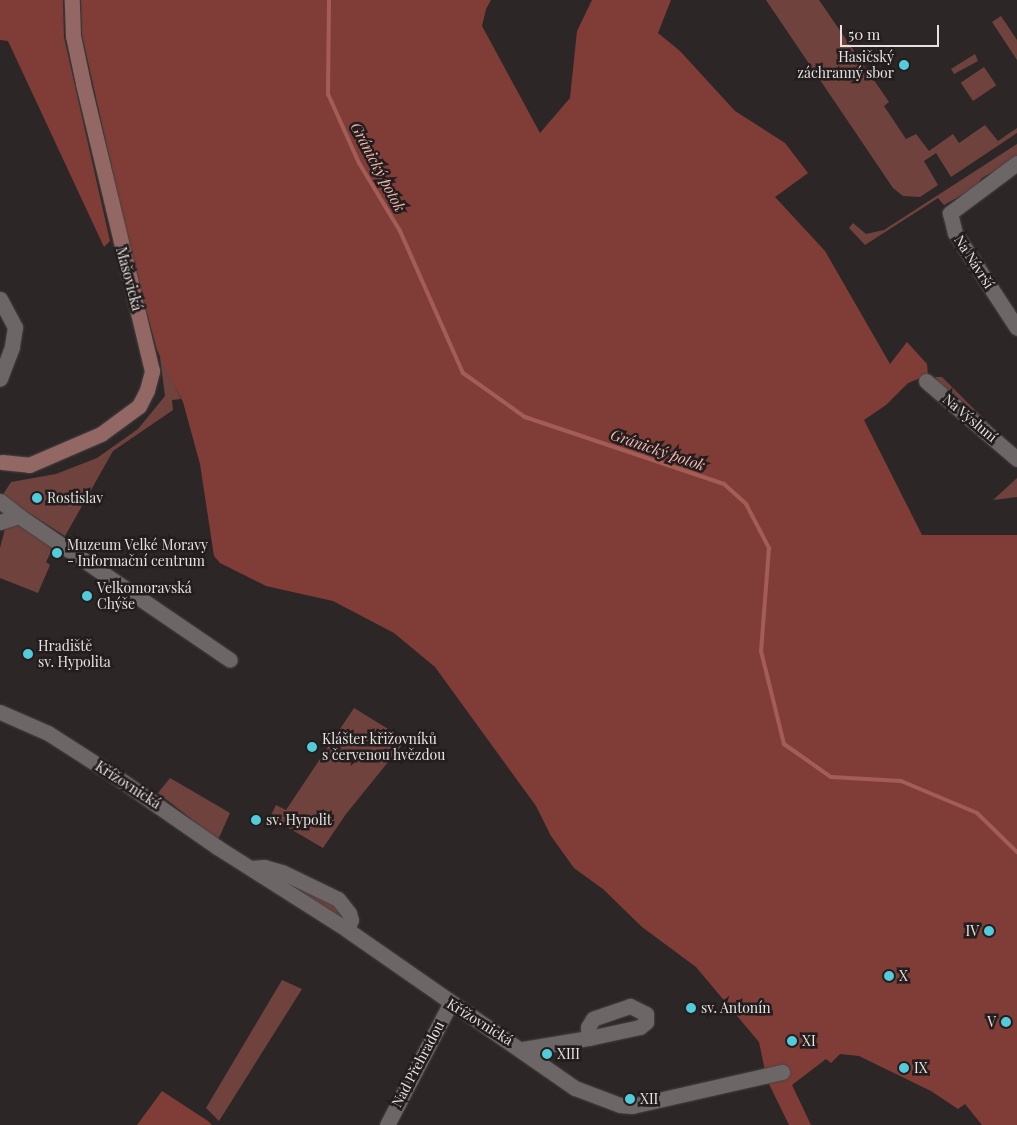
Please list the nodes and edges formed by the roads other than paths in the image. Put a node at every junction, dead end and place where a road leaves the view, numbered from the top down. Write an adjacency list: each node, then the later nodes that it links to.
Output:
1 (72, 0): 8 (street, Mašovická)
2 (1017, 163): 4 (street, Na Návrší)
3 (0, 299): 5 (street)
4 (1017, 328)
5 (0, 380)
6 (926, 381): 7 (street, Na Výsluní)
7 (1016, 456)
8 (1, 460)
9 (0, 501): 10 (street)
10 (19, 516): 11 (street); 12 (street)
11 (0, 522)
12 (230, 660)
13 (0, 712): 14 (street, Křížovnická)
14 (250, 868): 15 (street, Křížovnická); 15 (street, Křížovnická)
15 (346, 929): 16 (street, Křížovnická)
16 (450, 1004): 18 (street, Křížovnická); 20 (street, Nad Přehradou)
17 (589, 1038): 18 (street)
18 (523, 1050): 19 (street, Křížovnická)
19 (782, 1072)
20 (387, 1125)

